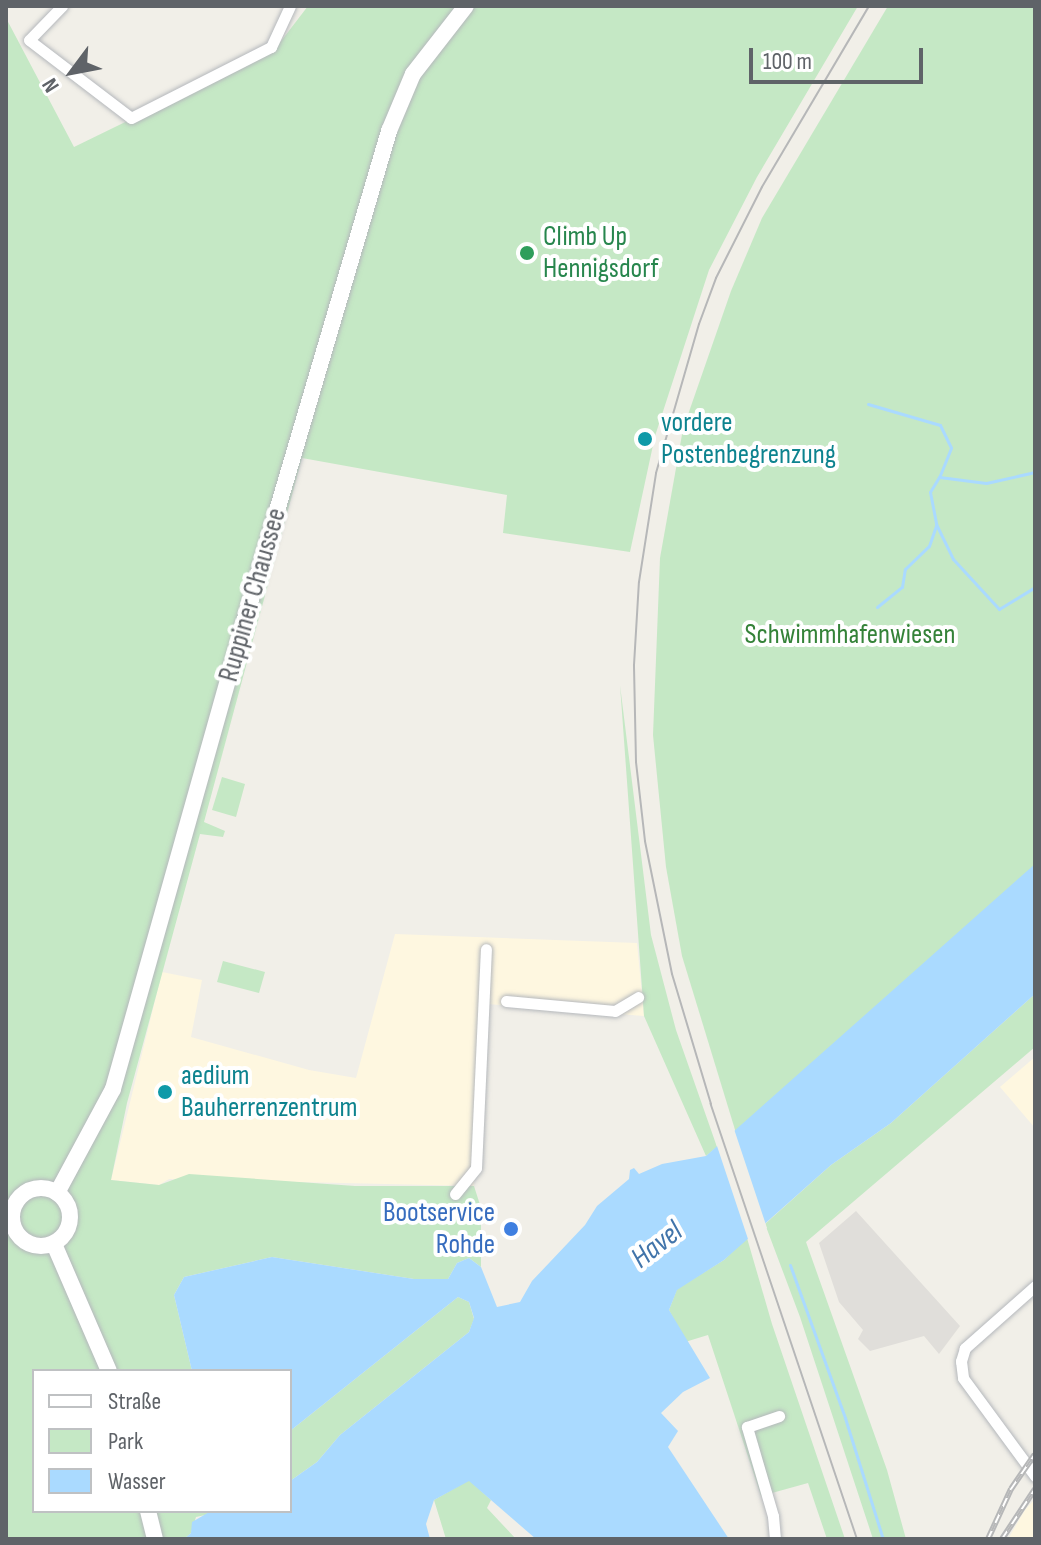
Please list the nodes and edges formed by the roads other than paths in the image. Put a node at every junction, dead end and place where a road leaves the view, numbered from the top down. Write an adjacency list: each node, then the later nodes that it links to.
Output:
1 (62, 6): 2 (street)
2 (290, 6)
3 (466, 6): 7 (main road, Ruppiner Chaussee)
4 (486, 949): 8 (street)
5 (638, 997): 6 (street)
6 (506, 1001)
7 (57, 1193): 9 (main road); 10 (main road)
8 (455, 1194)
9 (9, 1212): 10 (main road)
10 (54, 1244): 12 (main road)
11 (1035, 1286): 14 (street)
12 (108, 1369)
13 (779, 1416): 17 (street)
14 (1035, 1476)
15 (148, 1513): 16 (main road)
16 (154, 1536)
17 (775, 1539)

